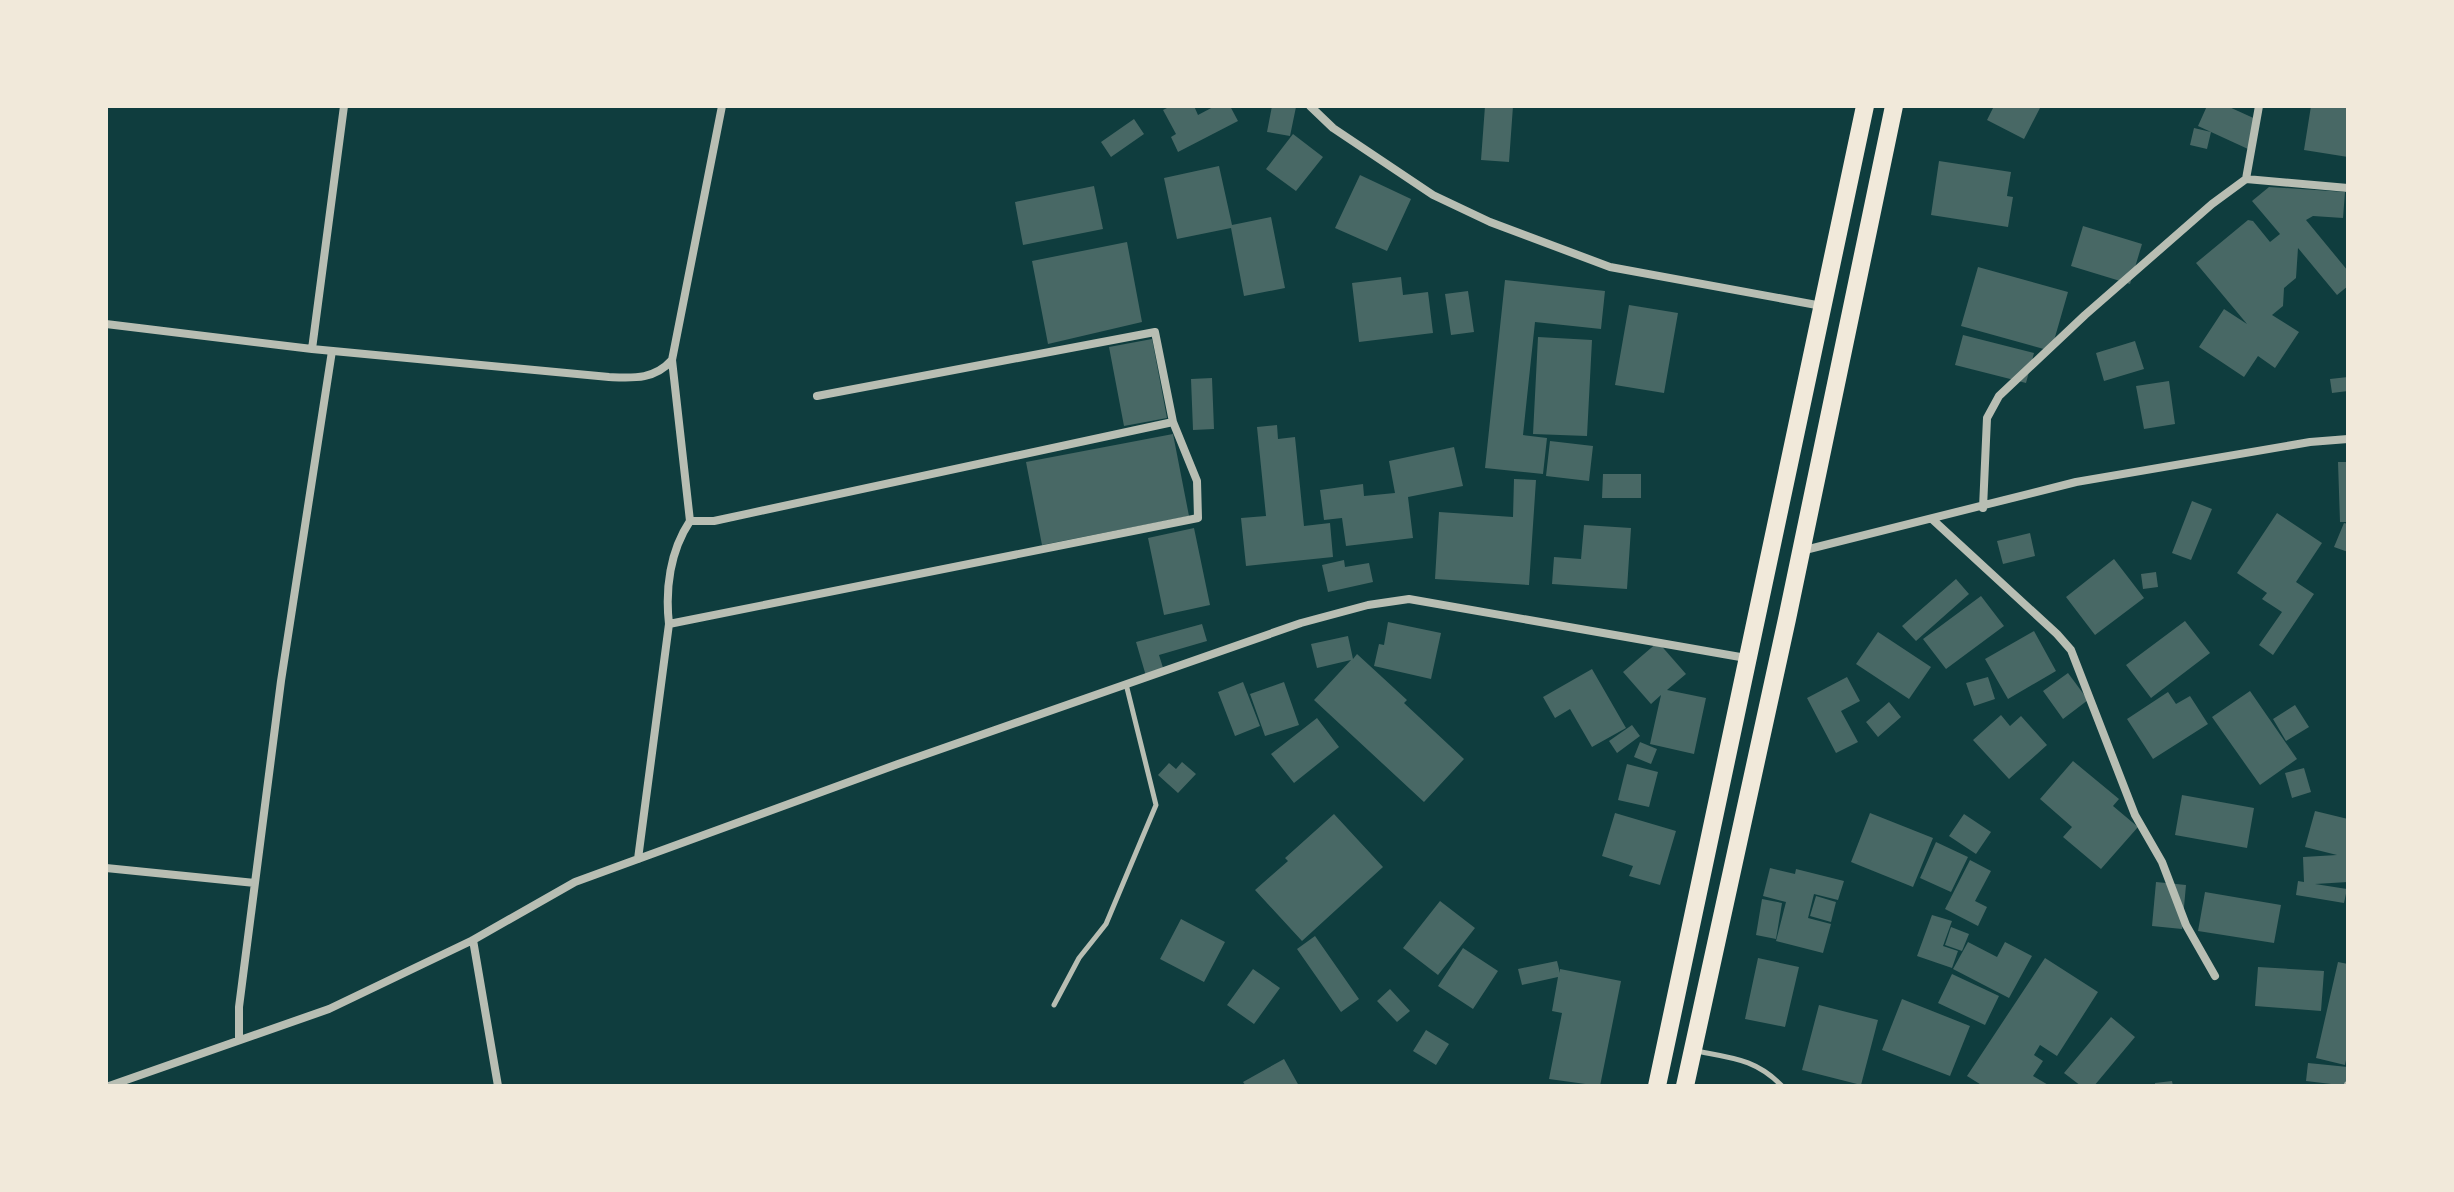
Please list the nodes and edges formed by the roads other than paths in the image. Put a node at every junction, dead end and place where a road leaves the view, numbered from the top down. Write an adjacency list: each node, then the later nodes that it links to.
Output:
1 (344, 106): 11 (street)
2 (722, 106): 13 (street)
3 (1310, 106): 9 (street)
4 (1865, 106): 9 (main road)
5 (1894, 106): 20 (main road)
6 (2259, 106): 7 (street)
7 (2246, 179): 8 (street); 17 (street)
8 (2348, 188)
9 (1822, 306): 22 (main road)
10 (106, 324): 11 (street)
11 (312, 349): 12 (street)
12 (332, 351): 13 (street); 26 (street)
13 (672, 360): 19 (street)
14 (817, 396): 15 (street)
15 (1173, 422): 19 (street); 21 (street)
16 (2348, 439): 17 (street)
17 (1983, 508): 18 (street)
18 (1932, 519): 20 (street); 28 (street)
19 (690, 521): 21 (street)
20 (1801, 551): 31 (main road)
21 (669, 624): 24 (street)
22 (1747, 658): 23 (street); 34 (main road)
23 (1126, 684): 24 (street); 29 (lane)
24 (638, 859): 27 (street)
25 (106, 868): 26 (street)
26 (255, 883): 30 (street)
27 (473, 940): 30 (street); 33 (street)
28 (2215, 976)
29 (1054, 1005)
30 (239, 1040): 32 (street)
31 (1692, 1050): 35 (main road); 36 (lane)
32 (109, 1086)
33 (498, 1086)
34 (1657, 1086)
35 (1685, 1086)
36 (1782, 1086)

